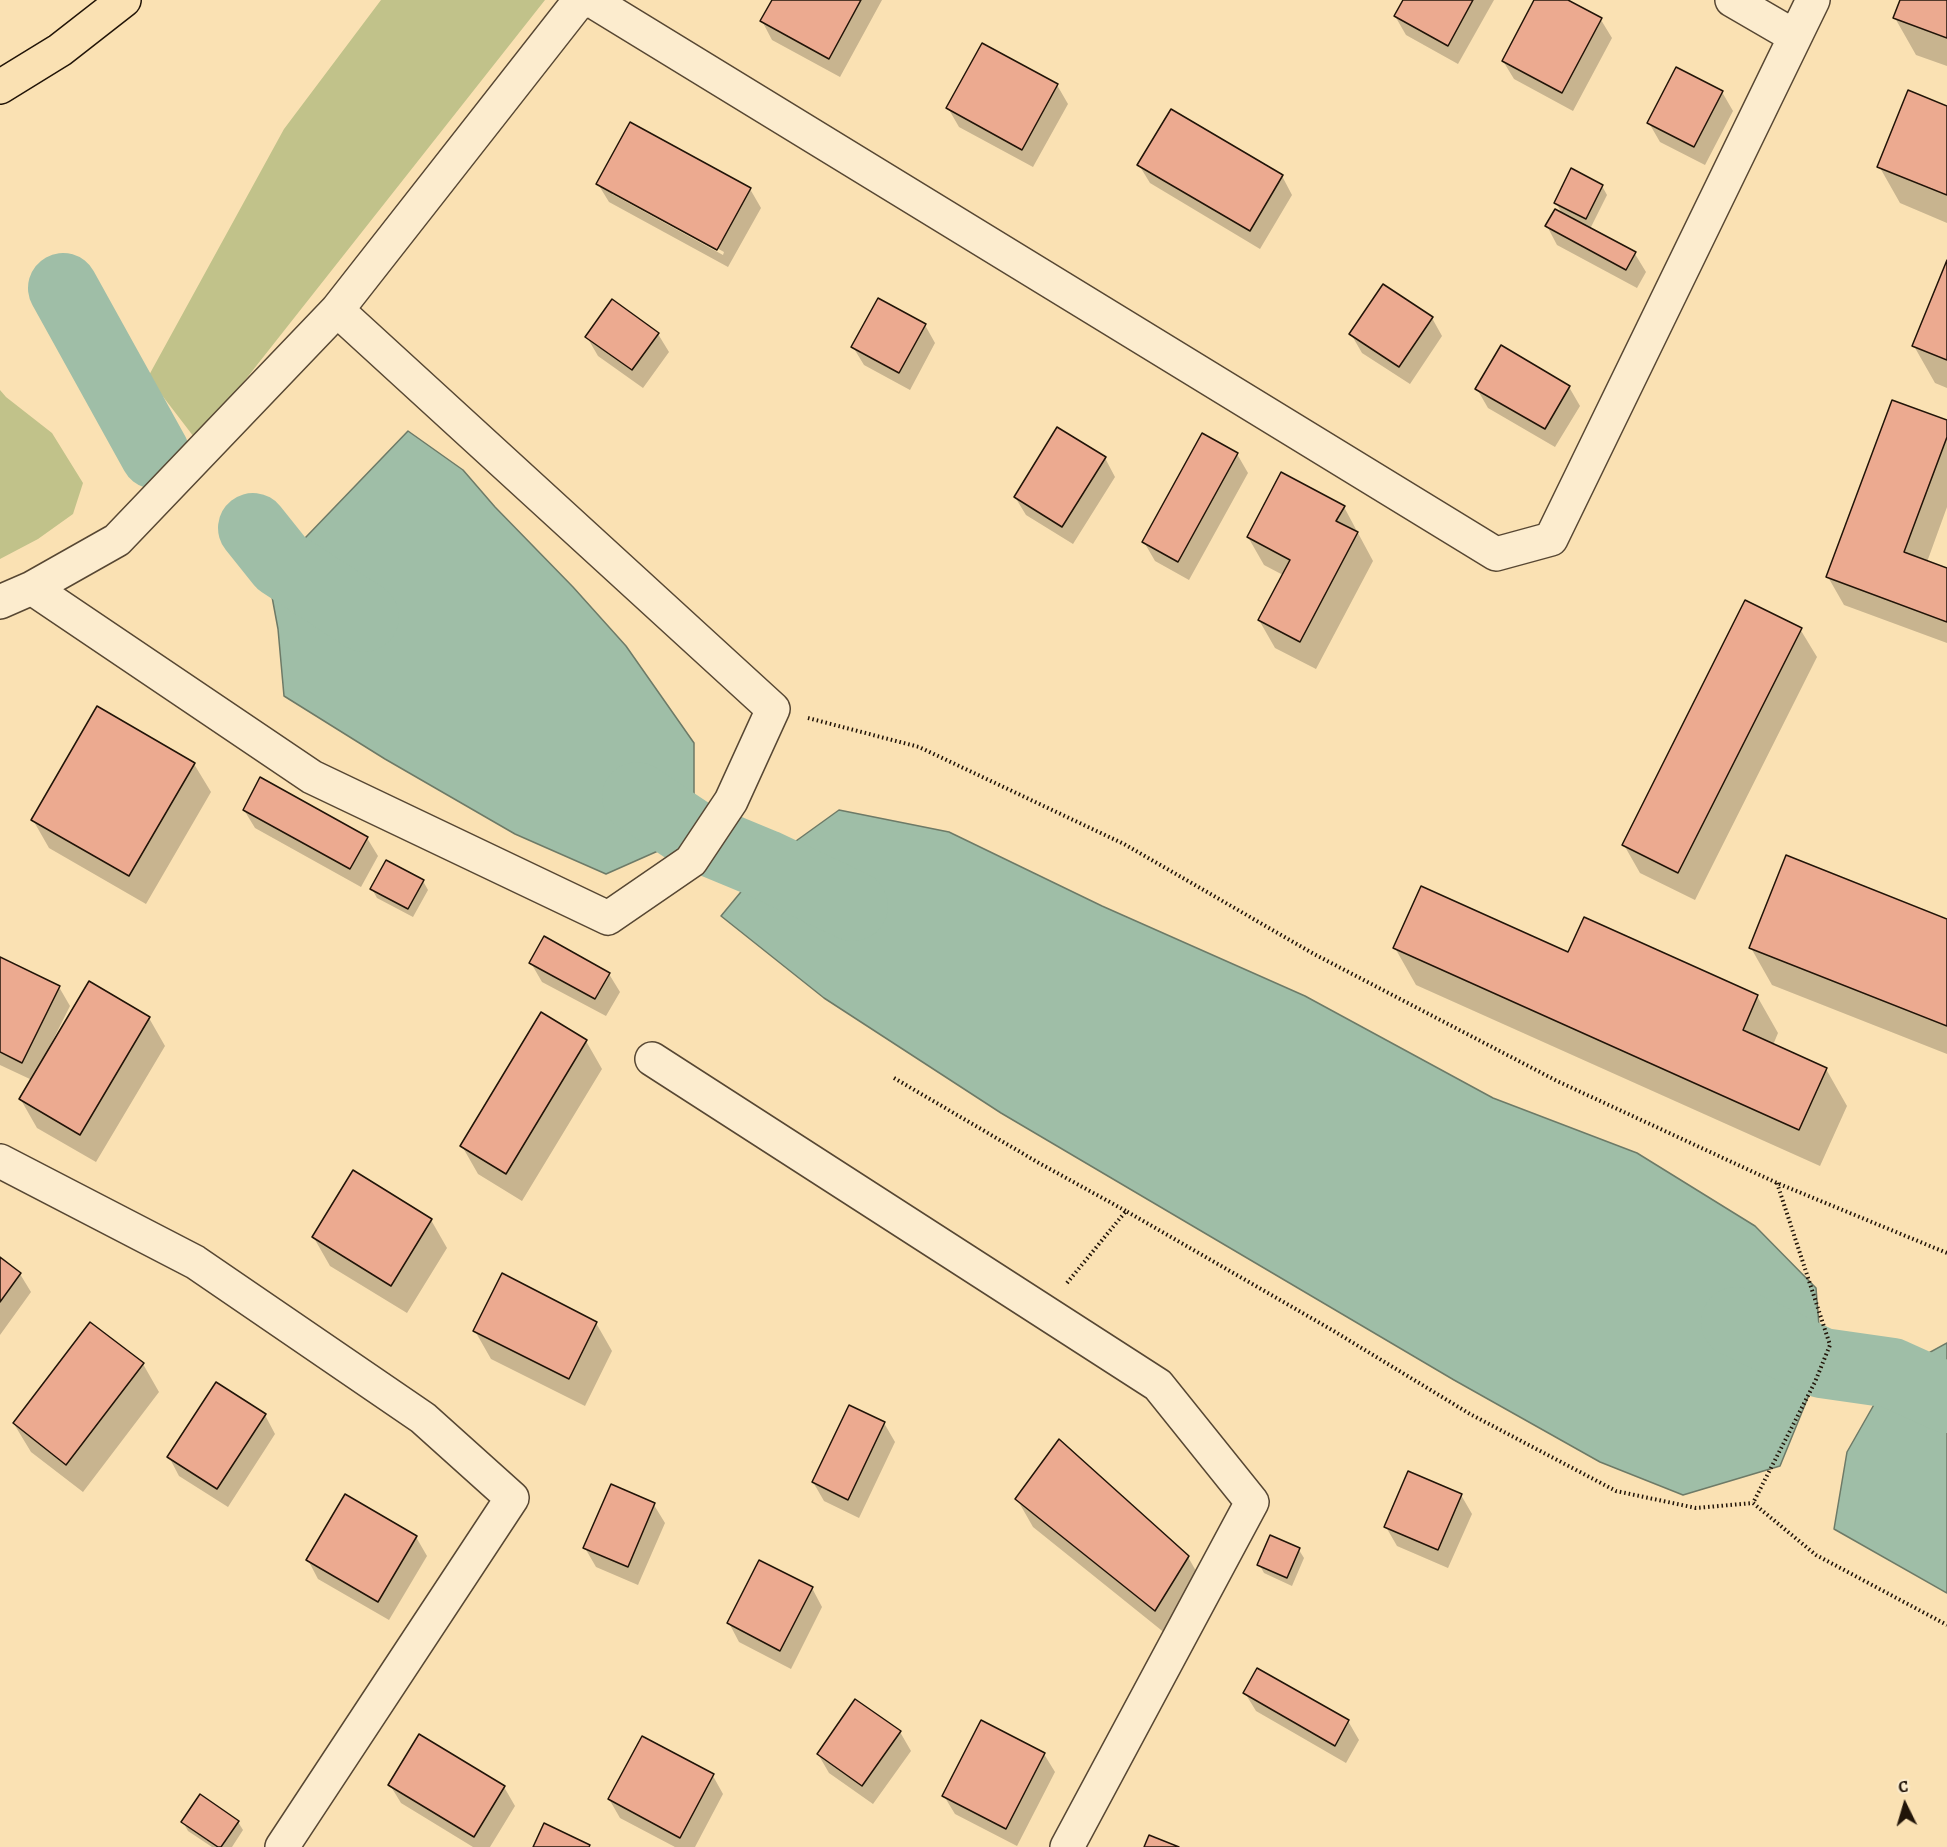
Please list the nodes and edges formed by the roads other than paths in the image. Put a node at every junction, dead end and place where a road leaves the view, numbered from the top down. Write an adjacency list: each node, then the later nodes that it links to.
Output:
1 (124, 0): 6 (main road)
2 (580, 0): 5 (lane); 7 (lane)
3 (1732, 0): 5 (lane)
4 (1813, 0): 5 (lane)
5 (1794, 36)
6 (0, 87)
7 (337, 310): 8 (lane); 8 (lane)
8 (32, 588): 9 (lane)
9 (0, 602)
10 (652, 1059): 13 (lane)
11 (0, 1161): 12 (lane)
12 (282, 1847)
13 (1067, 1847)

